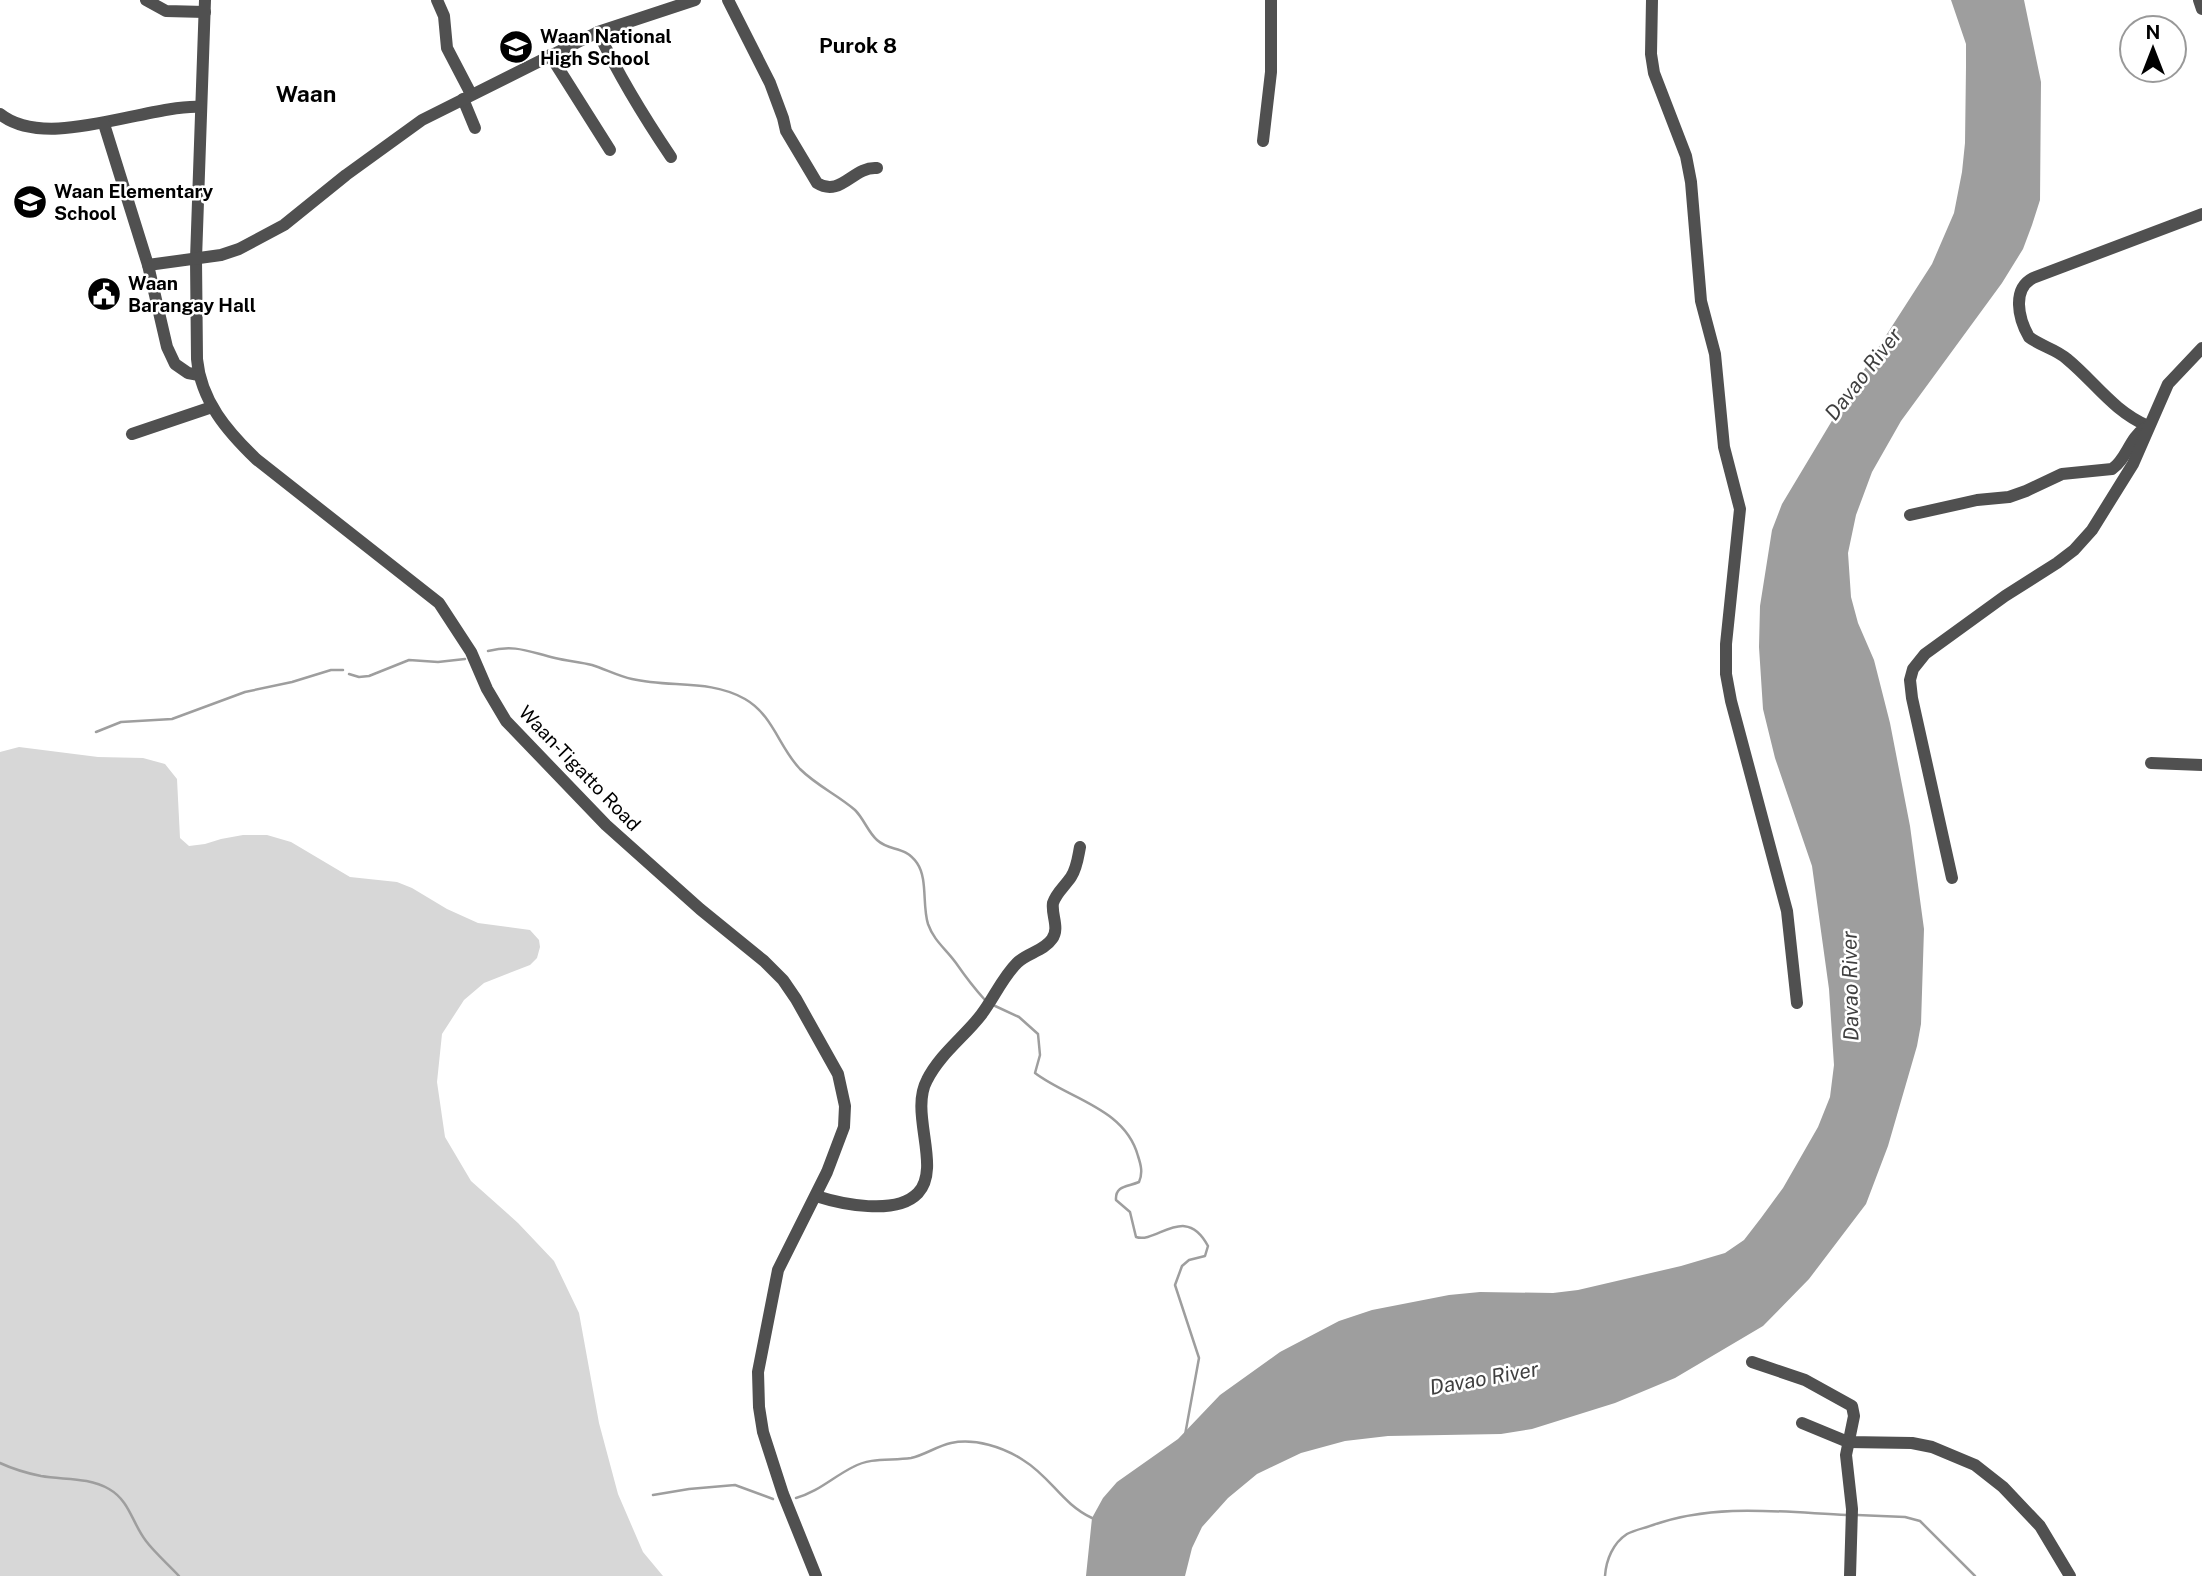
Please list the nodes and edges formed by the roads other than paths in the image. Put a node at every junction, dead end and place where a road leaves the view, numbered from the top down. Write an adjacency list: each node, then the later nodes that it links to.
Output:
1 (146, 0): 8 (street)
2 (437, 0): 12 (street)
3 (695, 0): 10 (street)
4 (728, 0): 20 (street)
5 (1271, 0): 17 (street)
6 (1652, 0): 34 (street)
7 (2199, 0): 9 (street)
8 (205, 6): 13 (street, Waan-Tigatto Road)
9 (2202, 9)
10 (598, 32): 11 (street); 19 (street)
11 (550, 55): 12 (street); 18 (street)
12 (467, 97): 16 (street); 22 (street)
13 (201, 107): 15 (street); 22 (street, Waan-Tigatto Road)
14 (0, 114): 15 (street)
15 (104, 124): 23 (street)
16 (475, 128)
17 (1263, 141)
18 (610, 150)
19 (671, 158)
20 (877, 168)
21 (2202, 214): 27 (street)
22 (196, 259): 23 (street); 25 (street, Waan-Tigatto Road)
23 (148, 265): 25 (street)
24 (2202, 348): 27 (street)
25 (198, 375): 26 (street, Waan-Tigatto Road)
26 (212, 407): 28 (street); 35 (street, Waan-Tigatto Road)
27 (2148, 426): 29 (street); 33 (street)
28 (132, 433)
29 (1910, 515)
30 (2151, 763): 31 (street)
31 (2202, 765)
32 (1080, 847): 35 (street)
33 (1952, 878)
34 (1797, 1003)
35 (816, 1196): 39 (street, Waan-Tigatto Road)
36 (1752, 1362): 38 (street)
37 (1802, 1423): 38 (street)
38 (1848, 1442): 40 (street); 41 (street)
39 (816, 1576)
40 (1850, 1576)
41 (2070, 1576)

